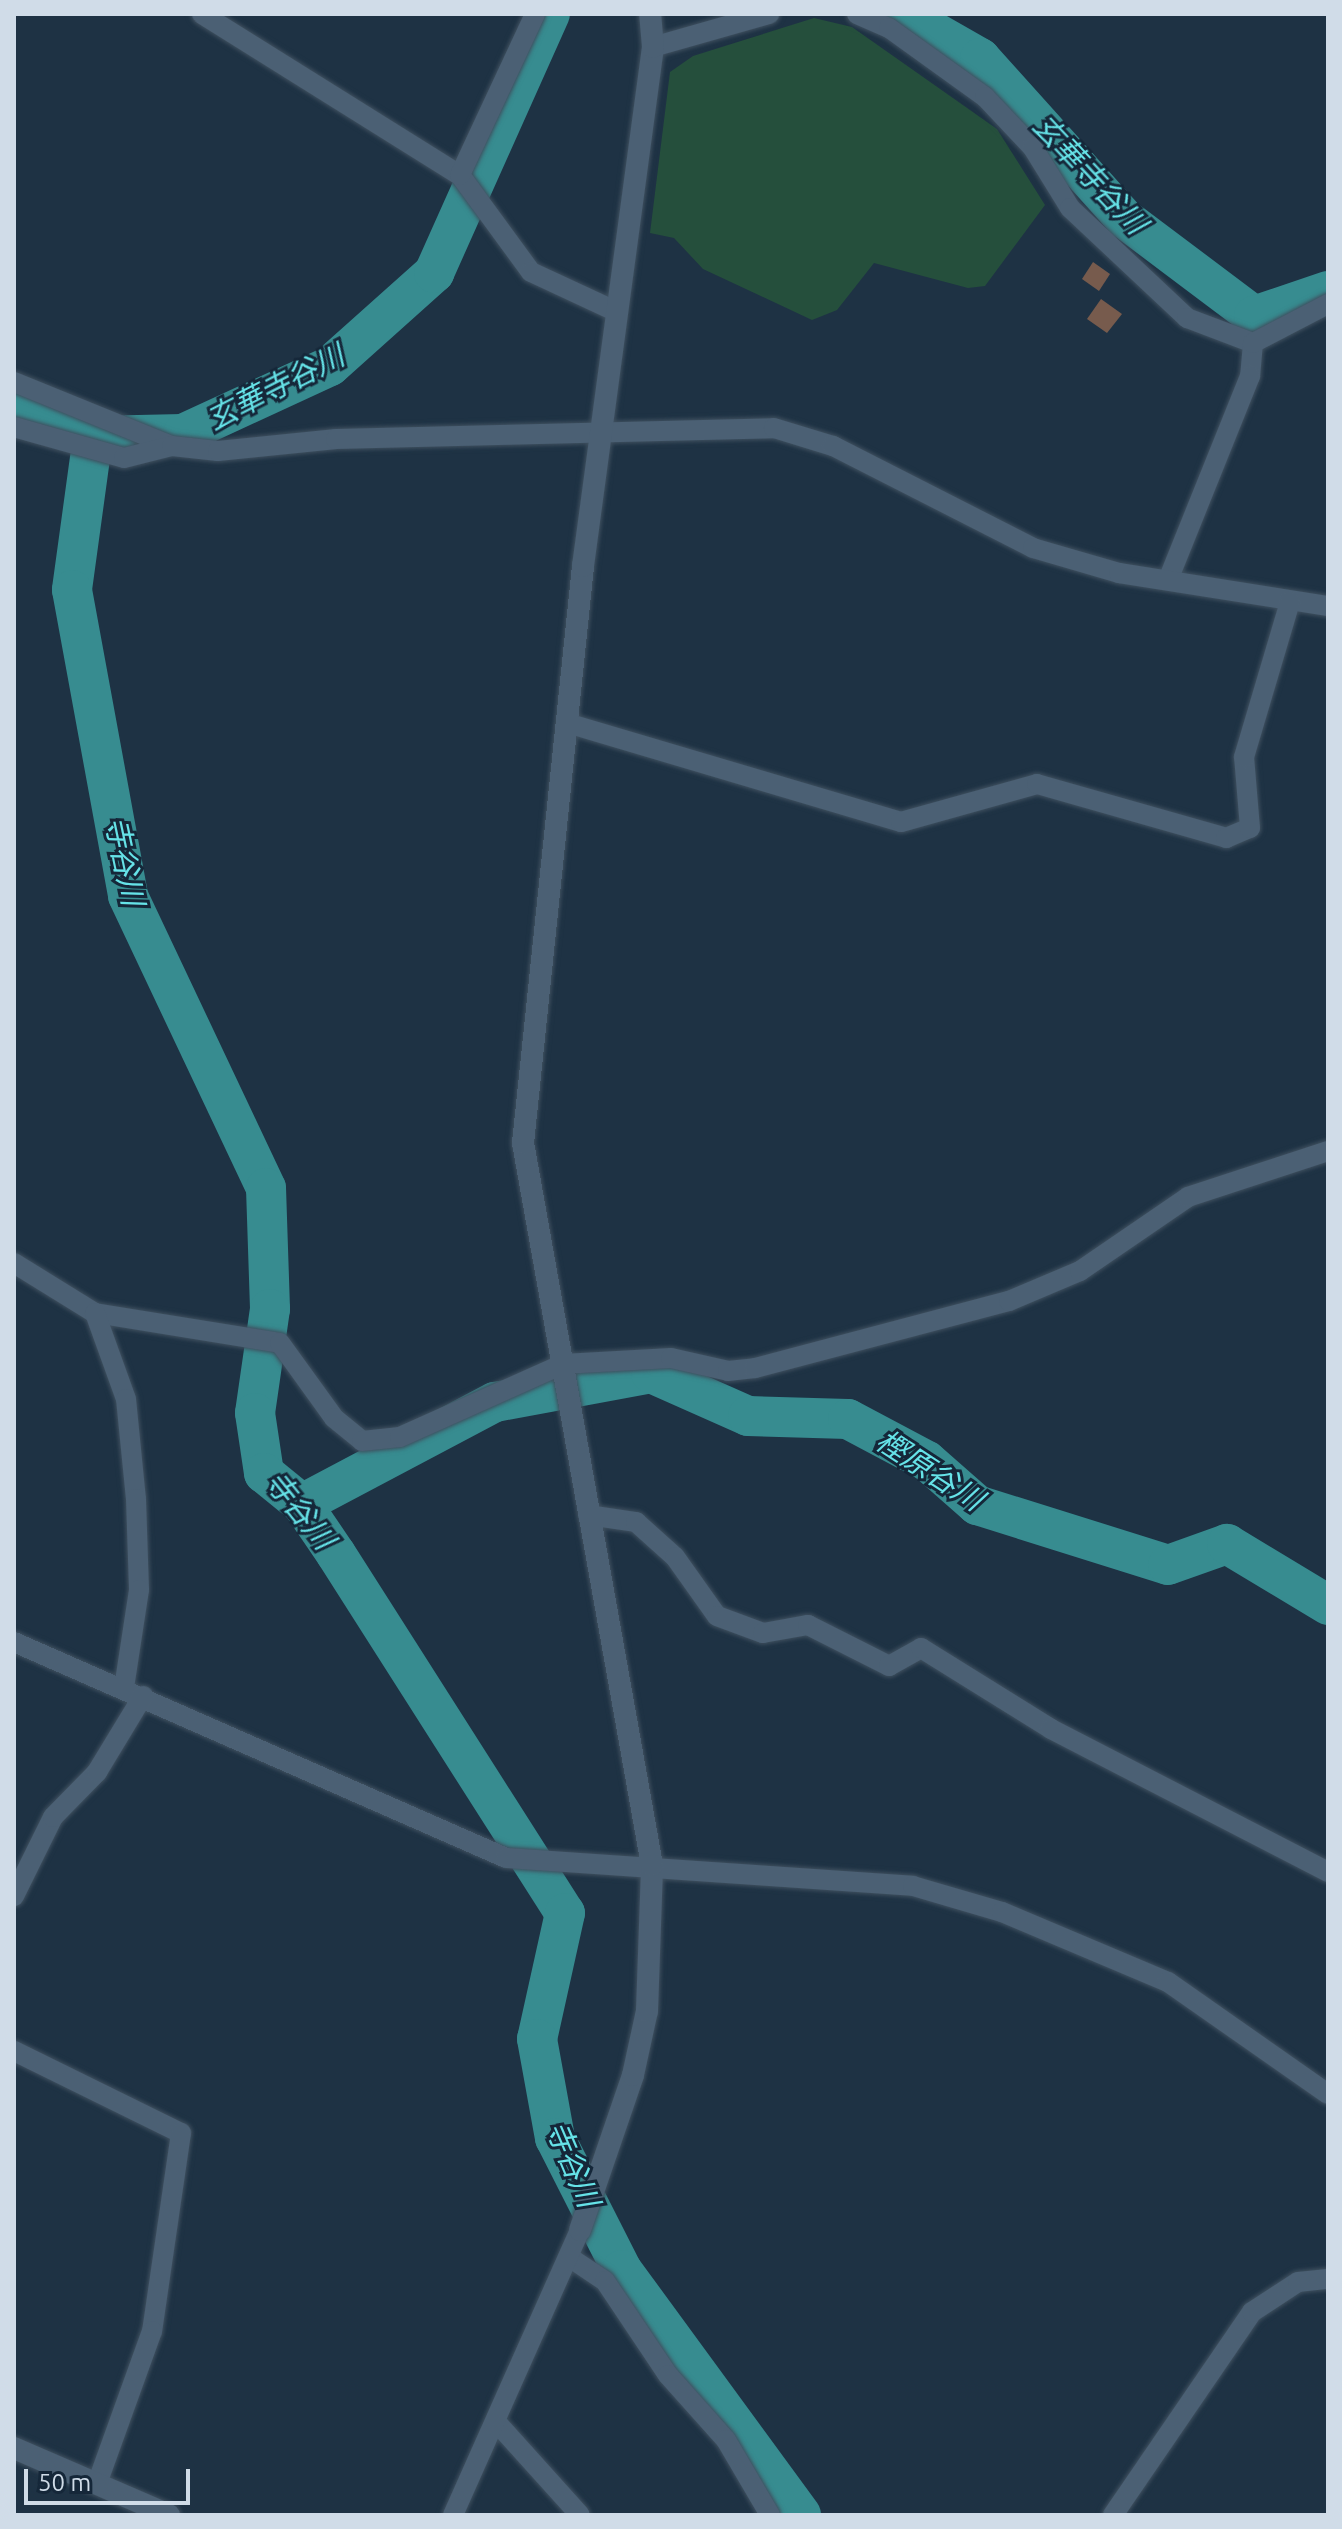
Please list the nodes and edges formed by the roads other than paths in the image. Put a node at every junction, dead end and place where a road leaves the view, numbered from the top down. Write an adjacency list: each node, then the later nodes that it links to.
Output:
1 (202, 14): 7 (street)
2 (535, 14): 7 (street)
3 (769, 14): 6 (street)
4 (857, 14): 10 (street)
5 (650, 16): 6 (street)
6 (653, 47): 9 (street)
7 (460, 175): 9 (street)
8 (1328, 304): 10 (street)
9 (615, 311): 13 (street)
10 (1253, 343): 15 (street)
11 (14, 382): 14 (street)
12 (14, 427): 14 (street)
13 (603, 435): 14 (street); 15 (street); 18 (street)
14 (172, 446)
15 (1168, 580): 16 (street)
16 (1290, 602): 17 (street); 18 (street)
17 (1328, 606)
18 (567, 723): 22 (street)
19 (1328, 1151): 22 (street)
20 (14, 1263): 21 (street)
21 (95, 1313): 22 (street); 25 (street)
22 (563, 1364): 23 (street)
23 (588, 1515): 26 (street); 27 (street)
24 (14, 1642): 25 (street)
25 (134, 1692): 26 (street); 28 (street)
26 (652, 1865): 30 (street); 31 (street)
27 (1328, 1872)
28 (14, 1896)
29 (14, 2051): 36 (street)
30 (1328, 2094)
31 (580, 2230): 32 (street)
32 (569, 2257): 34 (street); 40 (street)
33 (1328, 2279): 41 (street)
34 (498, 2424): 38 (street); 39 (street)
35 (14, 2448): 36 (street)
36 (97, 2484): 37 (street)
37 (169, 2515)
38 (453, 2515)
39 (580, 2515)
40 (770, 2515)
41 (1113, 2515)

